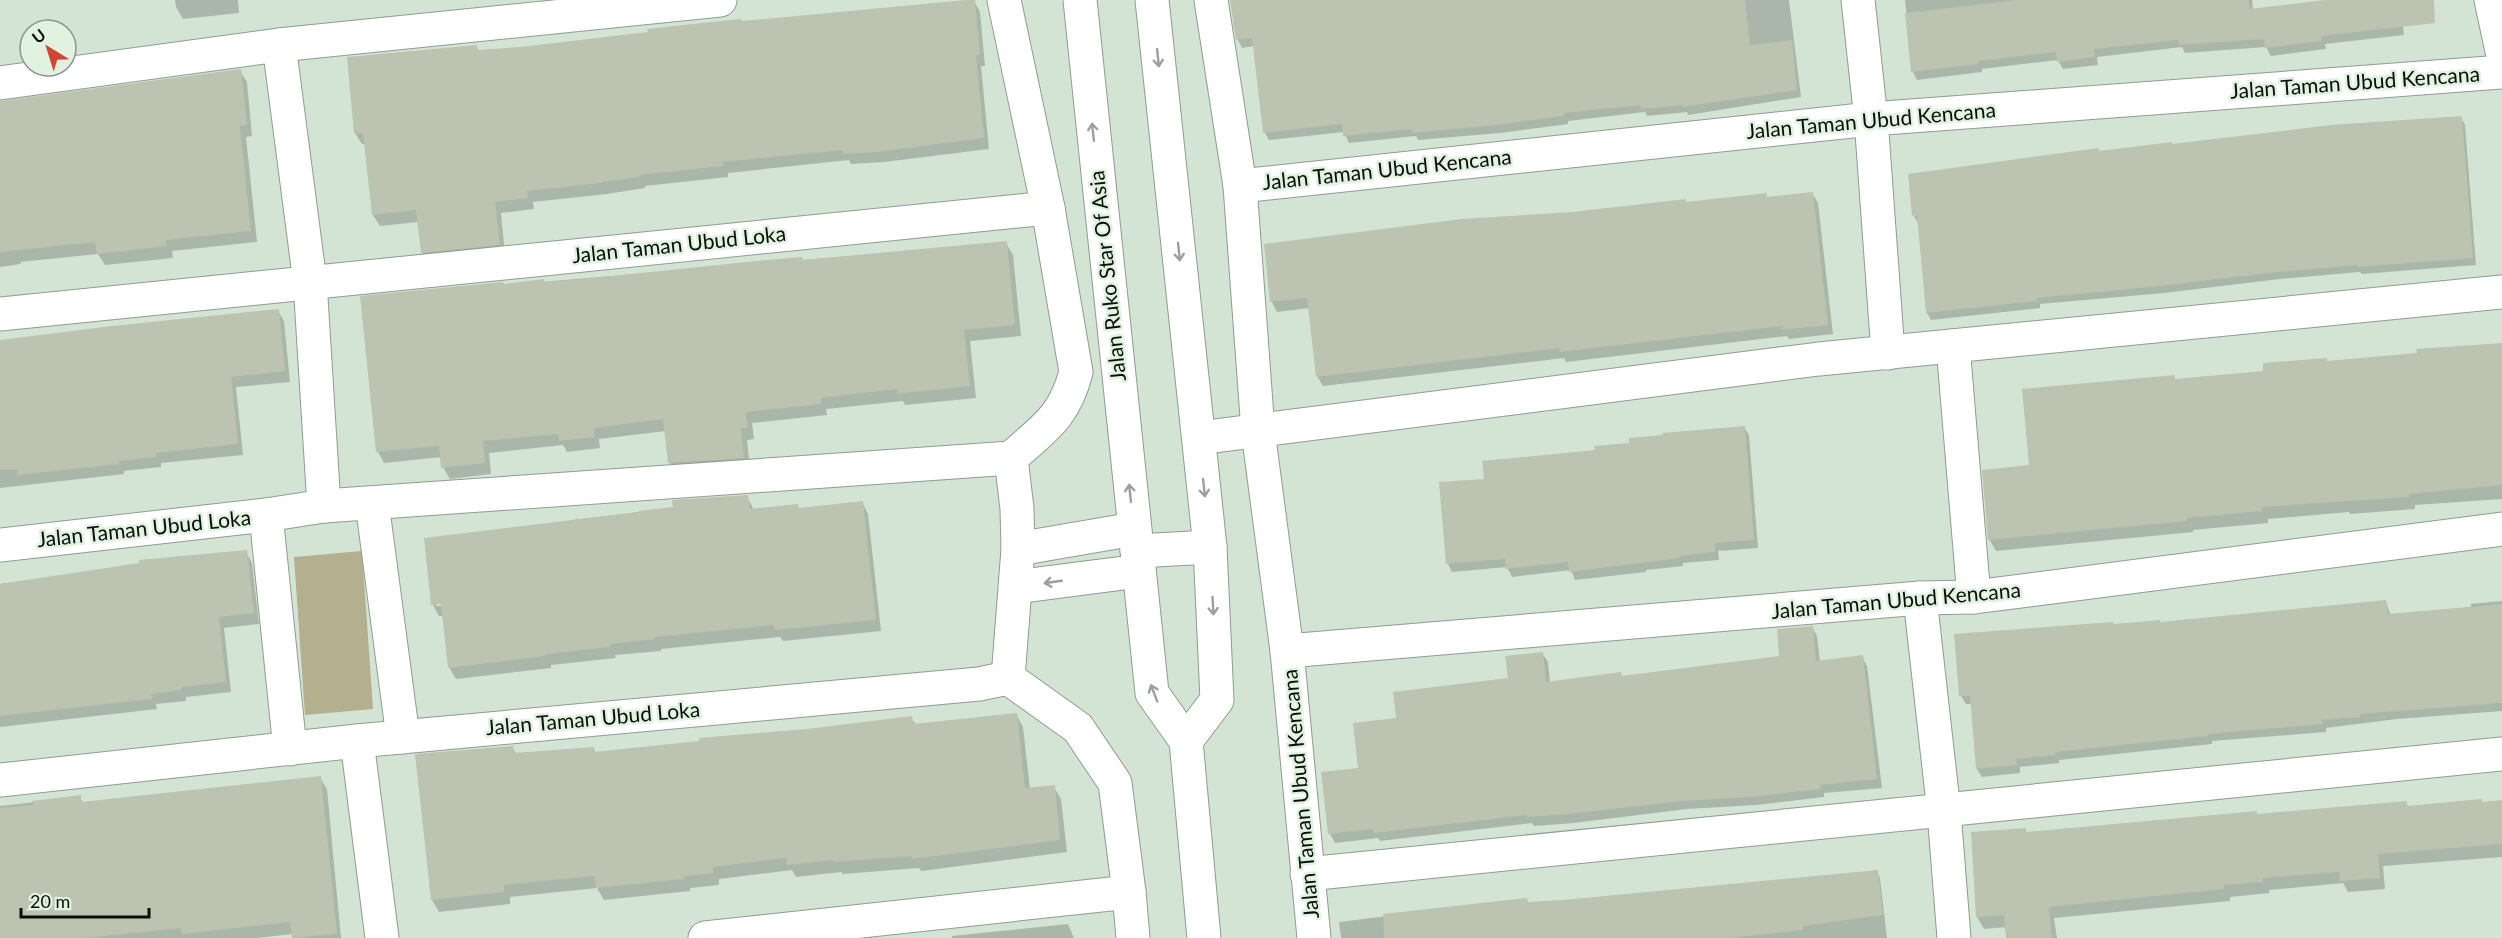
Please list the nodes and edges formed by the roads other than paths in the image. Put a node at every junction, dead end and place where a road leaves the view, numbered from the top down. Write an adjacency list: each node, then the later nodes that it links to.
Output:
1 (720, 0): 8 (street)
2 (1004, 0): 14 (street)
3 (1080, 0): 30 (street, Jalan Ruko Star Of Asia, one-way to 3)
4 (1152, 0): 21 (street, one-way to 21)
5 (1211, 0): 13 (street, Jalan Taman Ubud Kencana)
6 (1858, 0): 12 (street)
7 (2491, 0): 9 (street, Jalan Taman Ubud Kencana)
8 (279, 45): 11 (street); 15 (street)
9 (2502, 51)
10 (2502, 72): 12 (street, Jalan Taman Ubud Kencana)
11 (0, 83)
12 (1871, 119): 13 (street, Jalan Taman Ubud Kencana); 19 (street)
13 (1240, 186): 20 (street, Jalan Taman Ubud Kencana)
14 (1048, 208): 15 (street, Jalan Taman Ubud Loka); 22 (street)
15 (310, 282): 17 (street, Jalan Taman Ubud Loka); 24 (street)
16 (2502, 292): 18 (street)
17 (0, 314)
18 (1953, 346): 19 (street); 32 (street)
19 (1888, 353): 20 (street)
20 (1258, 431): 21 (street); 34 (street, Jalan Taman Ubud Kencana)
21 (1199, 438): 28 (street, one-way to 28)
22 (1011, 458): 23 (street, Jalan Taman Ubud Loka); 29 (street)
23 (372, 503): 24 (street, Jalan Taman Ubud Loka); 36 (street)
24 (324, 506): 25 (street, Jalan Taman Ubud Loka)
25 (266, 515): 27 (street, Jalan Taman Ubud Loka); 39 (street)
26 (2502, 529): 32 (street, Jalan Taman Ubud Kencana)
27 (0, 545)
28 (1210, 547): 30 (street); 38 (street, one-way to 38)
29 (1018, 549): 30 (street); 31 (street)
30 (1137, 551): 31 (street, one-way to 31); 38 (street, Jalan Ruko Star Of Asia, one-way to 30)
31 (1016, 586): 35 (street)
32 (1974, 597): 33 (street, Jalan Taman Ubud Kencana)
33 (1920, 598): 34 (street, Jalan Taman Ubud Kencana); 42 (street)
34 (1287, 651): 43 (street, Jalan Taman Ubud Kencana)
35 (1008, 678): 36 (street, Jalan Taman Ubud Loka); 44 (street)
36 (403, 737): 37 (street, Jalan Taman Ubud Loka)
37 (357, 741): 39 (street, Jalan Taman Ubud Loka); 45 (street)
38 (1186, 741): 48 (street)
39 (290, 749): 41 (street, Jalan Taman Ubud Loka)
40 (2502, 754): 42 (street)
41 (0, 780)
42 (1944, 812): 43 (street); 50 (street)
43 (1307, 874): 49 (street, Jalan Taman Ubud Kencana)
44 (1129, 892): 46 (street); 47 (street)
45 (382, 938)
46 (705, 938)
47 (1133, 938)
48 (1204, 938)
49 (1314, 938)
50 (1954, 938)

